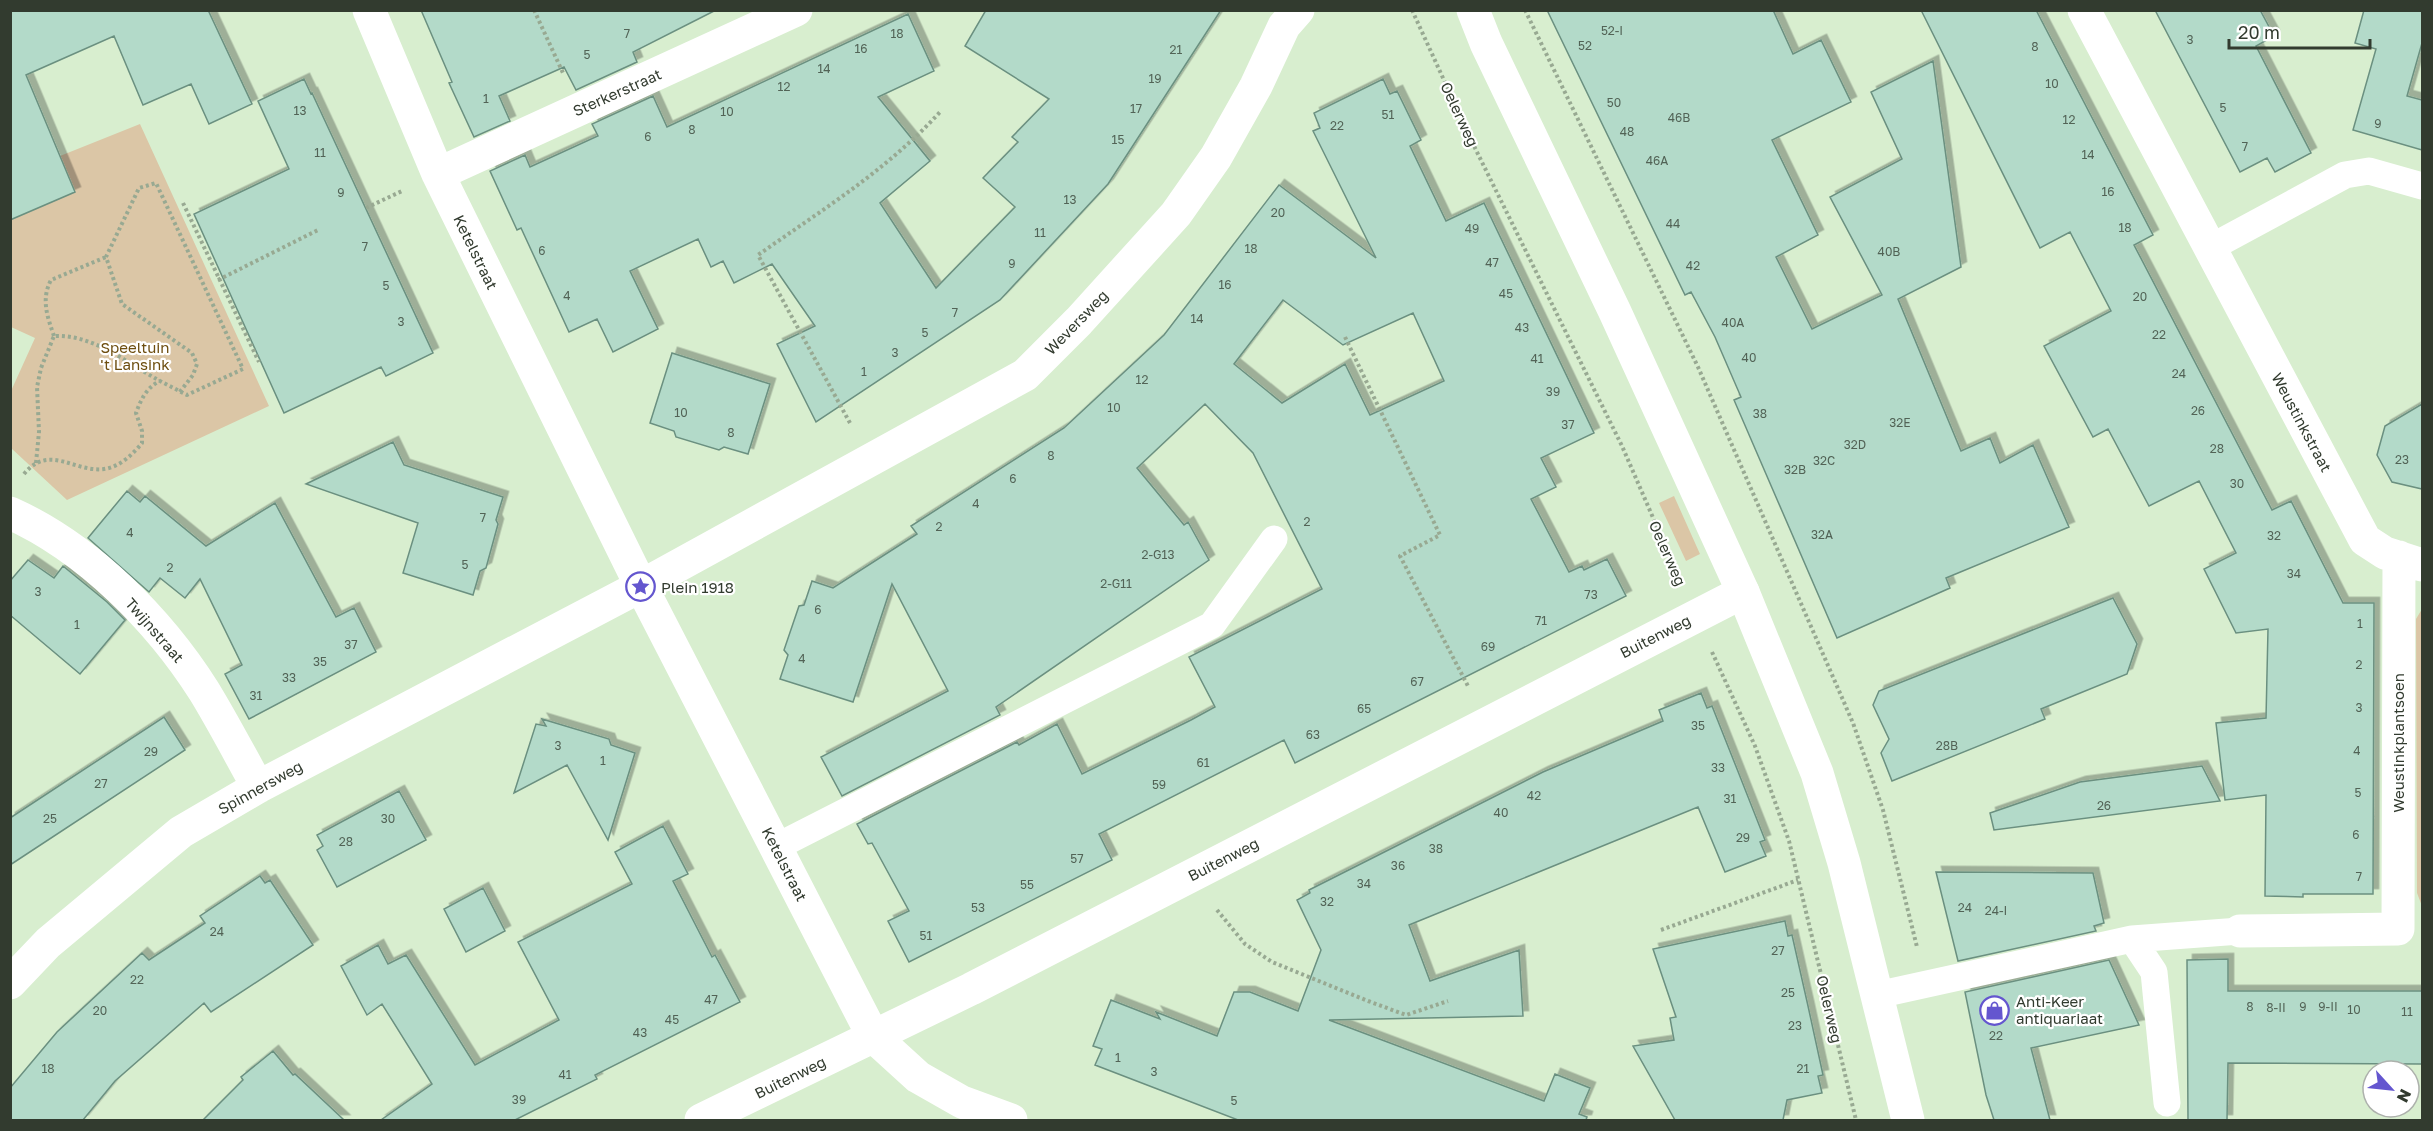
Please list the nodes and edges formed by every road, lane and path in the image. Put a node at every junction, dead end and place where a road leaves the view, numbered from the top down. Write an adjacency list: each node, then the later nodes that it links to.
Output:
1 (369, 10): 12 (street, Ketelstraat)
2 (534, 10): 10 (path)
3 (796, 10): 10 (street, Sterkerstraat)
4 (1298, 10): 24 (street, Weversweg)
5 (1412, 10): 30 (path, Oelerweg)
6 (1456, 10): 9 (street)
7 (1473, 10): 9 (street)
8 (2084, 10): 16 (street, Weustinkstraat)
9 (1486, 43): 29 (street)
10 (580, 109): 12 (street, Sterkerstraat)
11 (940, 112): 24 (path)
12 (438, 174): 28 (street, Ketelstraat)
13 (2422, 186): 16 (lane)
14 (183, 202): 18 (path)
15 (318, 230): 18 (path)
16 (2210, 248): 27 (street, Weustinkstraat)
17 (106, 257): 19 (path); 23 (path); 23 (path)
18 (218, 280): 21 (path)
19 (54, 336): 22 (path); 22 (path)
20 (1345, 337): 31 (path)
21 (259, 362)
22 (160, 381): 23 (path)
23 (179, 393)
24 (870, 460): 28 (street, Weversweg)
25 (10, 513): 32 (street, Twijnstraat)
26 (1274, 539): 33 (lane)
27 (2411, 561): 36 (street, Weustinkplantsoen)
28 (641, 586): 32 (street, Spinnersweg); 33 (street, Ketelstraat)
29 (1743, 592): 30 (street, Buitenweg); 41 (street)
30 (1695, 615): 31 (street, Buitenweg); 35 (path, Oelerweg)
31 (1487, 722): 34 (street, Buitenweg)
32 (258, 787): 40 (street, Spinnersweg)
33 (776, 847): 43 (street, Ketelstraat)
34 (1197, 872): 42 (path); 43 (street, Buitenweg)
35 (1798, 880): 37 (path); 47 (path, Oelerweg)
36 (2410, 929): 38 (street, Weustinkplantsoen)
37 (1661, 930)
38 (2240, 931): 39 (lane)
39 (2132, 939): 41 (lane); 44 (lane)
40 (10, 983)
41 (1877, 995): 48 (street)
42 (1448, 1001)
43 (873, 1036): 45 (street, Buitenweg); 46 (street)
44 (2167, 1103)
45 (702, 1120)
46 (1011, 1120)
47 (1856, 1120)
48 (1908, 1120)

